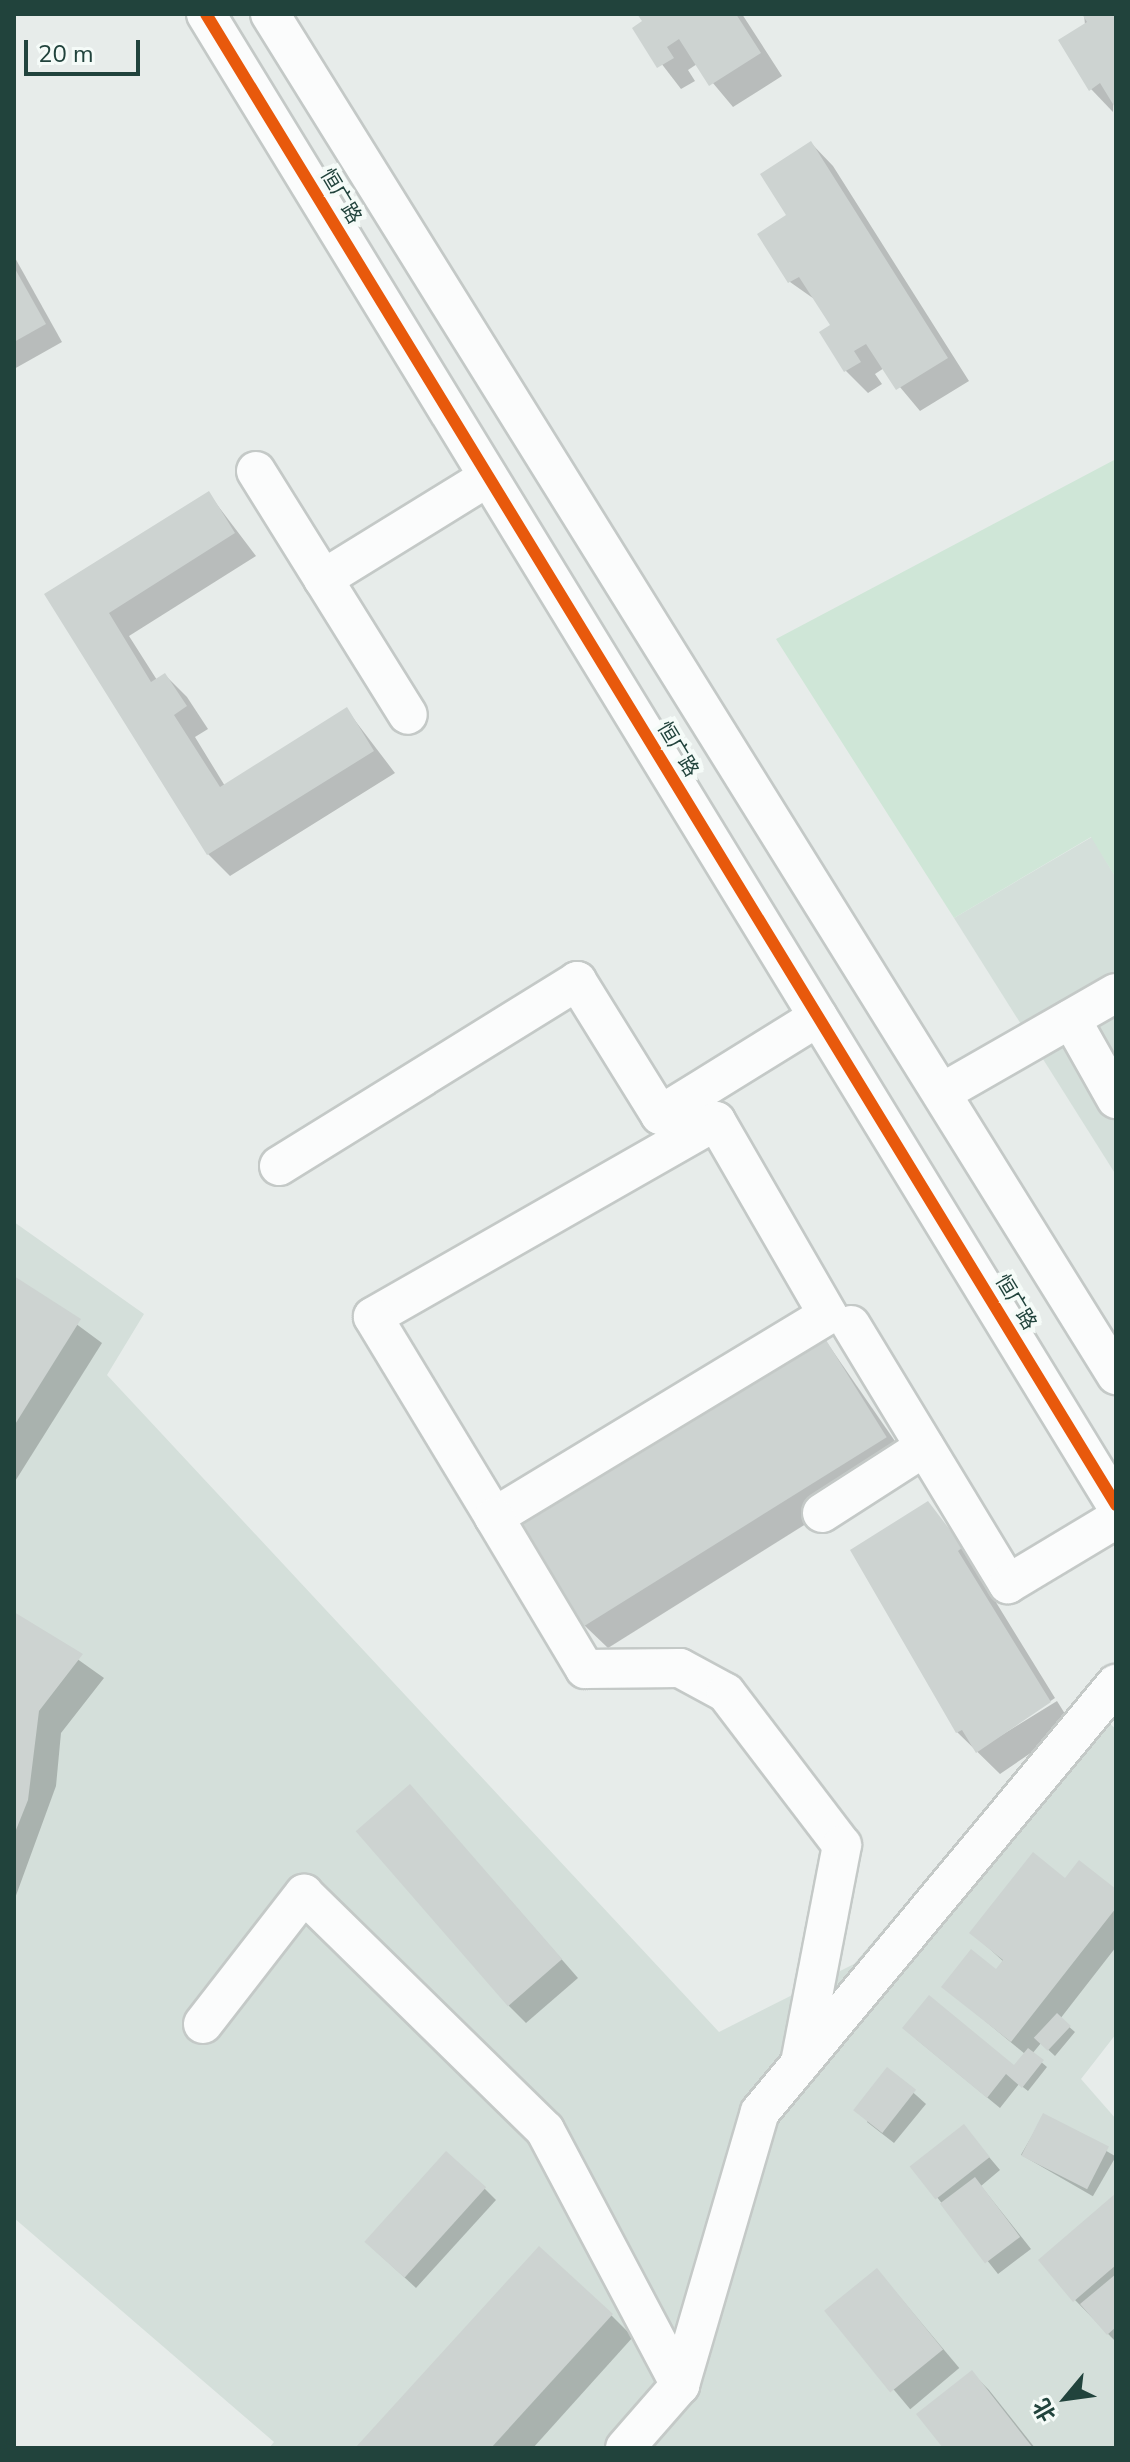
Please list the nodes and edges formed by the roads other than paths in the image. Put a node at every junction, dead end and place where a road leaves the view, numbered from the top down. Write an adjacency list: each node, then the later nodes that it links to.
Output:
1 (206, 14): 4 (street, 恒广路)
2 (270, 14): 10 (street, 恒广路)
3 (256, 471): 5 (street)
4 (495, 488): 5 (street); 8 (street, 恒广路)
5 (330, 590): 6 (street)
6 (408, 715)
7 (1116, 993): 9 (street)
8 (818, 1017): 12 (street); 16 (street, 恒广路)
9 (1071, 1019): 10 (street); 11 (street)
10 (943, 1092): 14 (street, 恒广路)
11 (1116, 1099)
12 (279, 1166)
13 (851, 1325): 15 (street)
14 (1116, 1375)
15 (925, 1447): 17 (street); 19 (street)
16 (1116, 1505)
17 (822, 1513)
18 (494, 1517): 18 (street); 22 (street)
19 (1116, 1519)
20 (1116, 1684): 22 (street)
21 (203, 2024): 23 (street)
22 (800, 2063): 23 (street)
23 (680, 2385): 24 (street)
24 (625, 2448)

